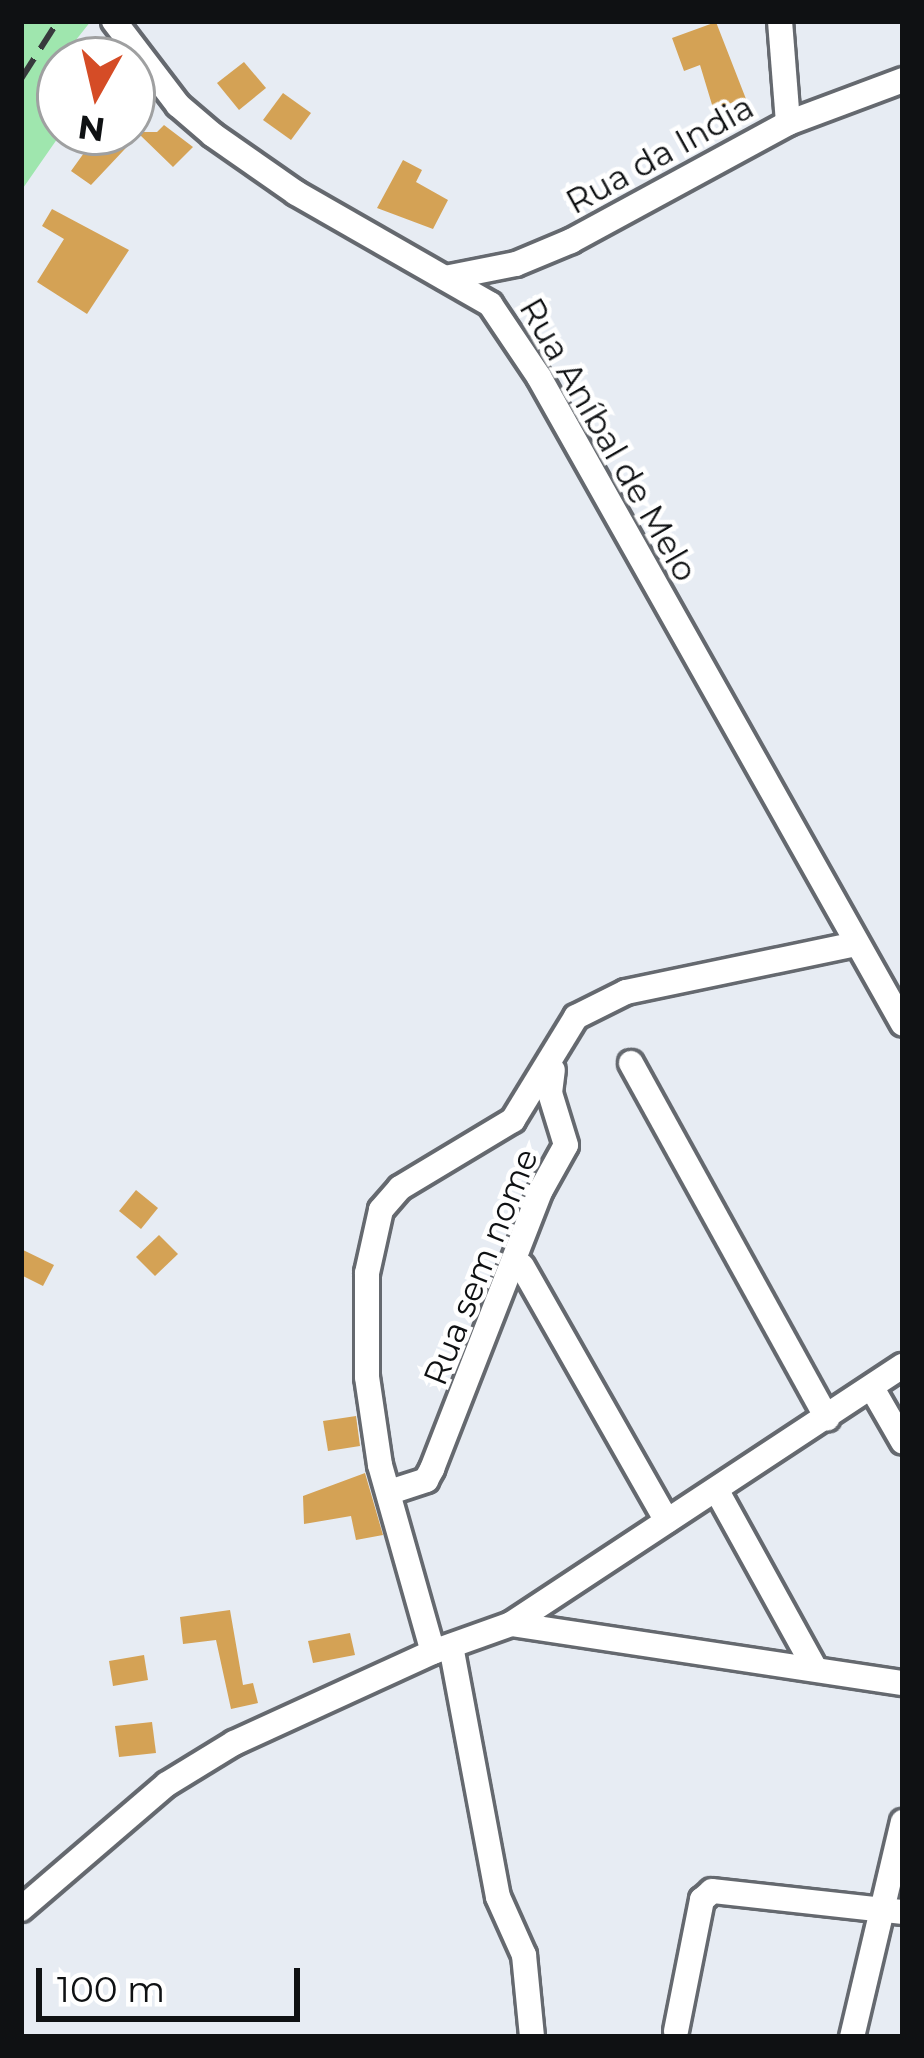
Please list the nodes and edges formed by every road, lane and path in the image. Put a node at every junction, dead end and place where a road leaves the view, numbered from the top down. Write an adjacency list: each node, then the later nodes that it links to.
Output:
1 (114, 21): 5 (street, Rua Aníbal de Melo)
2 (780, 21): 4 (street)
3 (903, 80): 4 (street, Rua da India)
4 (788, 123): 5 (street, Rua da India)
5 (445, 278): 6 (street, Rua Aníbal de Melo)
6 (856, 944): 7 (street, Rua Aníbal de Melo); 8 (street)
7 (903, 1024)
8 (556, 1044): 15 (street, Rua sem nome); 19 (street)
9 (631, 1063): 13 (street)
10 (522, 1266): 17 (street)
11 (903, 1366): 12 (street)
12 (872, 1388): 13 (street); 14 (street)
13 (827, 1418): 16 (street)
14 (903, 1442)
15 (396, 1490)
16 (717, 1490): 17 (street); 20 (street)
17 (668, 1521): 18 (street)
18 (512, 1624): 19 (street); 20 (street)
19 (442, 1649): 23 (street); 26 (street)
20 (814, 1667): 21 (street)
21 (903, 1683)
22 (903, 1822): 24 (street)
23 (21, 1909)
24 (894, 1911): 25 (street); 27 (street)
25 (676, 2031)
26 (532, 2037)
27 (852, 2037)

